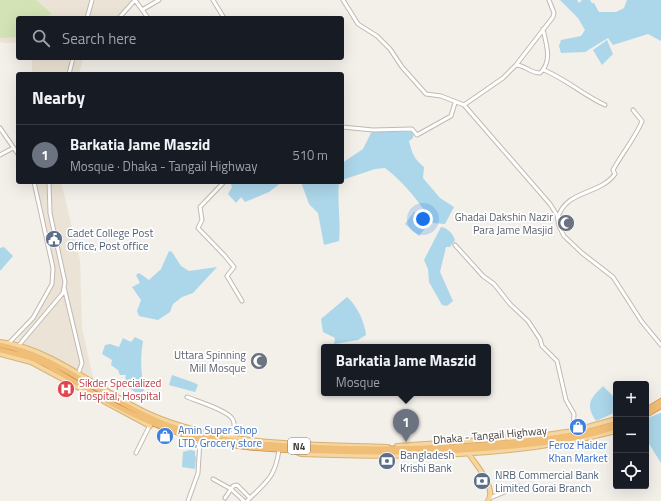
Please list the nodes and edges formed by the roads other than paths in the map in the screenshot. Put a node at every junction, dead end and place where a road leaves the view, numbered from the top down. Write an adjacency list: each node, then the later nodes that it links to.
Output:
1 (92, 0): 7 (street)
2 (158, 0): 6 (street)
3 (213, 0): 10 (street)
4 (343, 0): 16 (street)
5 (549, 0): 11 (street)
6 (142, 10): 8 (street); 9 (street)
7 (88, 16)
8 (121, 16)
9 (146, 16)
10 (223, 16)
11 (543, 29): 13 (street); 14 (street)
12 (72, 60): 15 (street)
13 (516, 65): 14 (street); 17 (street)
14 (544, 70): 18 (street)
15 (70, 72)
16 (454, 103): 17 (street); 20 (street)
17 (464, 105): 28 (street)
18 (605, 105)
19 (634, 110): 28 (street)
20 (344, 127)
21 (0, 128): 22 (street)
22 (13, 148): 23 (street); 24 (street)
23 (16, 152)
24 (0, 155)
25 (34, 184): 33 (street)
26 (49, 184): 30 (street)
27 (222, 184): 31 (street)
28 (558, 218): 35 (street)
29 (455, 245): 49 (street)
30 (64, 287): 34 (street); 39 (street)
31 (242, 301)
32 (0, 342): 33 (main road)
33 (9, 343): 34 (main road)
34 (18, 345): 39 (main road)
35 (661, 345)
36 (0, 346): 39 (highway, Dhaka - Tangail Highway / N4)
37 (0, 350): 47 (highway, Dhaka - Tangail Highway / N4)
38 (0, 354): 47 (main road)
39 (77, 376): 51 (highway, Dhaka - Tangail Highway / N4)
40 (187, 397): 51 (street)
41 (661, 401): 43 (highway)
42 (661, 406): 44 (highway)
43 (649, 408)
44 (649, 412)
45 (613, 420): 49 (main road)
46 (613, 424): 53 (highway, Dhaka - Tangail Highway / N4)
47 (150, 425): 52 (highway, Dhaka - Tangail Highway / N4); 55 (street)
48 (613, 428): 53 (highway, Dhaka - Tangail Highway / N4)
49 (573, 431): 53 (main road)
50 (613, 431): 56 (main road)
51 (231, 439): 53 (highway, Dhaka - Tangail Highway / N4)
52 (200, 440): 54 (highway, Dhaka - Tangail Highway / N4); 63 (street)
53 (294, 447): 54 (highway, Dhaka - Tangail Highway / N4); 56 (main road)
54 (279, 450): 61 (street)
55 (136, 453)
56 (469, 454): 62 (main road)
57 (213, 479): 59 (street)
58 (519, 486): 62 (street)
59 (231, 489): 60 (street); 61 (street); 64 (street)
60 (225, 498)
61 (250, 498): 64 (street)
62 (491, 498): 65 (street)
63 (188, 501)
64 (245, 501)
65 (496, 501)

